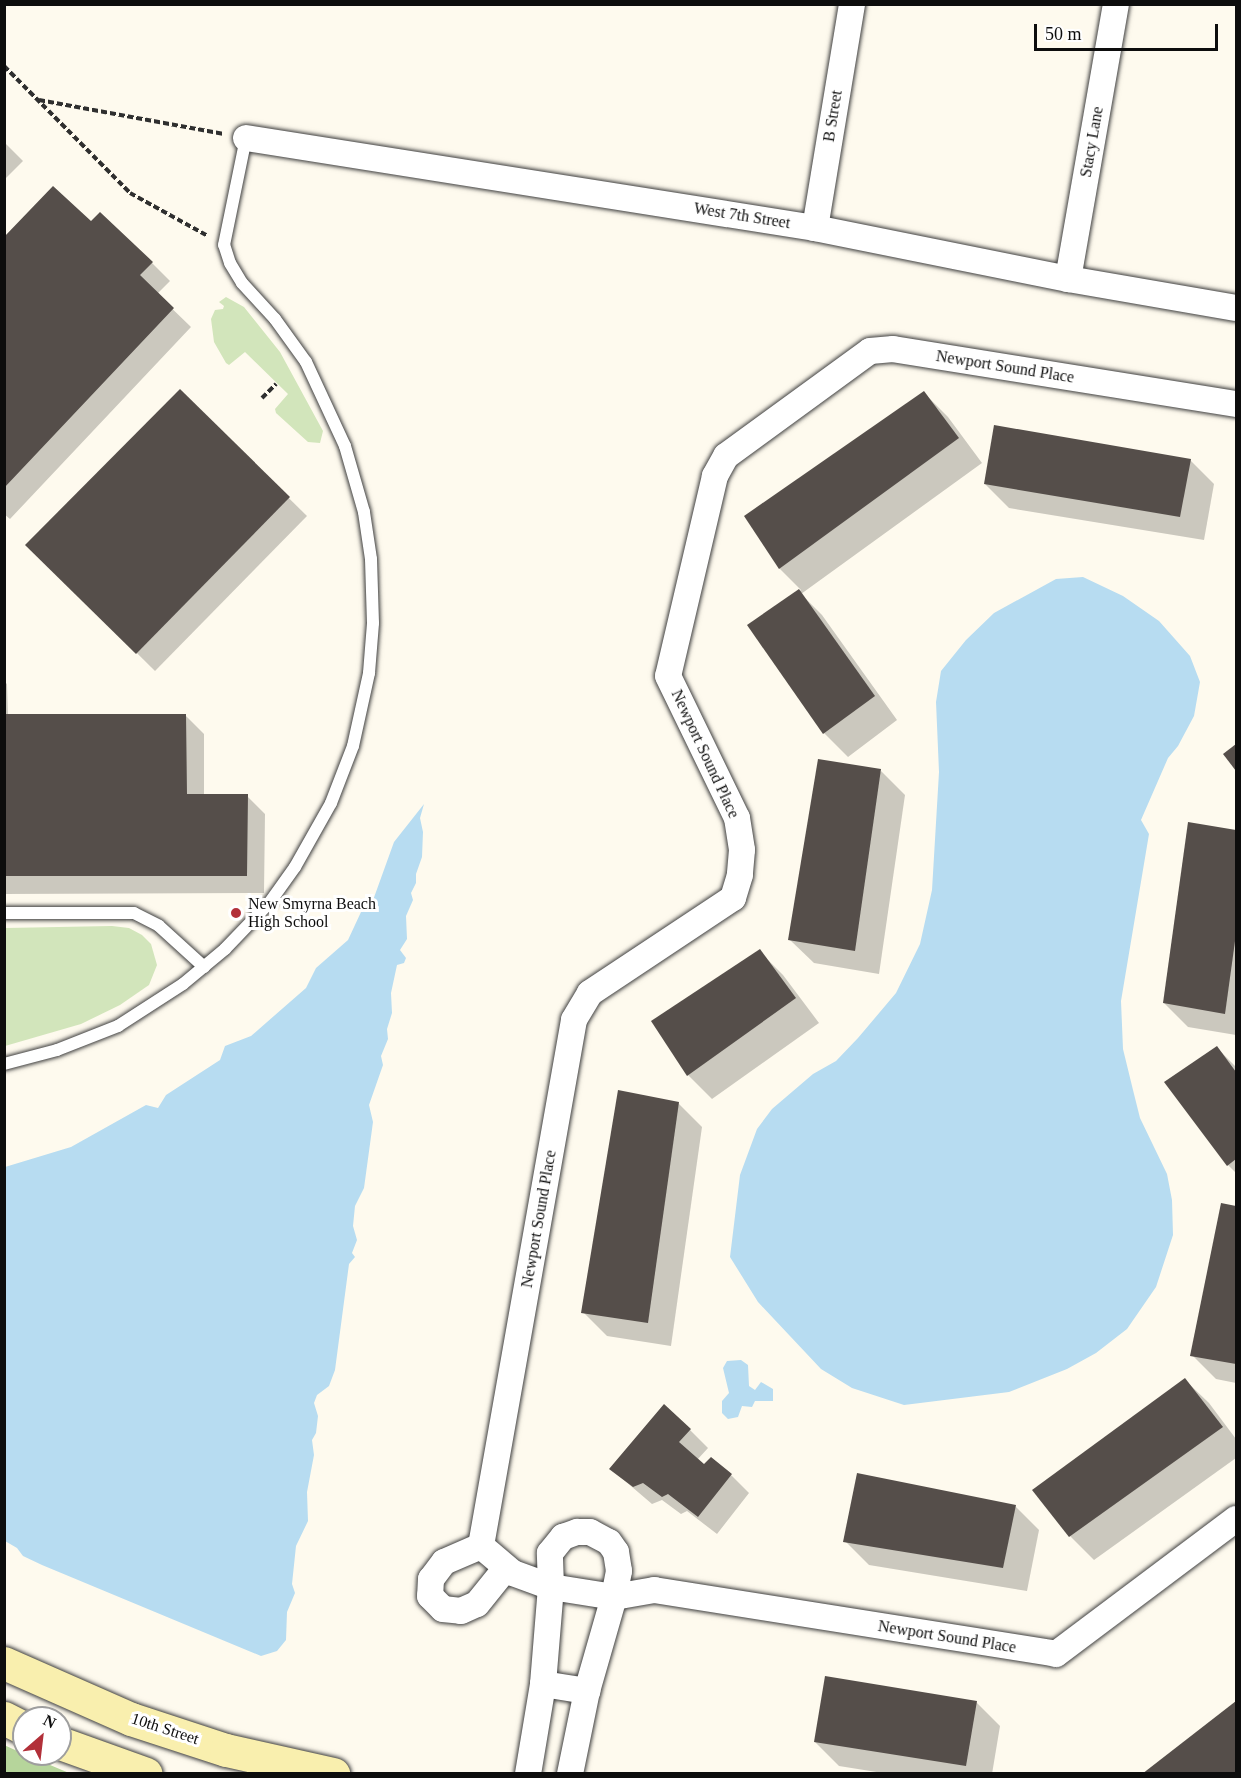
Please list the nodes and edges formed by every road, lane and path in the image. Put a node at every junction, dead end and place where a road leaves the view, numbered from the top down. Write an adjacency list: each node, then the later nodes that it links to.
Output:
1 (852, 4): 6 (street, B Street)
2 (1116, 4): 8 (street, Stacy Lane)
3 (4, 66): 4 (path)
4 (39, 100): 5 (path); 7 (path)
5 (246, 138): 6 (street, West 7th Street); 7 (lane)
6 (815, 228): 8 (street, West 7th Street)
7 (224, 245): 14 (lane)
8 (1068, 279): 9 (street, West 7th Street)
9 (1236, 308)
10 (276, 384): 11 (path)
11 (262, 398)
12 (1236, 404): 17 (street, Newport Sound Place)
13 (4, 913): 14 (lane)
14 (204, 967): 15 (lane)
15 (4, 1064)
16 (1236, 1519): 20 (street, Newport Sound Place)
17 (481, 1546): 18 (street, Newport Sound Place); 18 (street)
18 (506, 1568): 19 (street, Newport Sound Place)
19 (551, 1587): 20 (street, Newport Sound Place); 20 (street); 22 (street)
20 (614, 1597): 23 (street)
21 (4, 1663): 26 (street, 10th Street)
22 (543, 1684): 23 (street); 27 (street)
23 (586, 1691): 28 (street)
24 (72, 1747): 25 (street)
25 (146, 1773)
26 (333, 1773)
27 (528, 1773)
28 (570, 1773)

